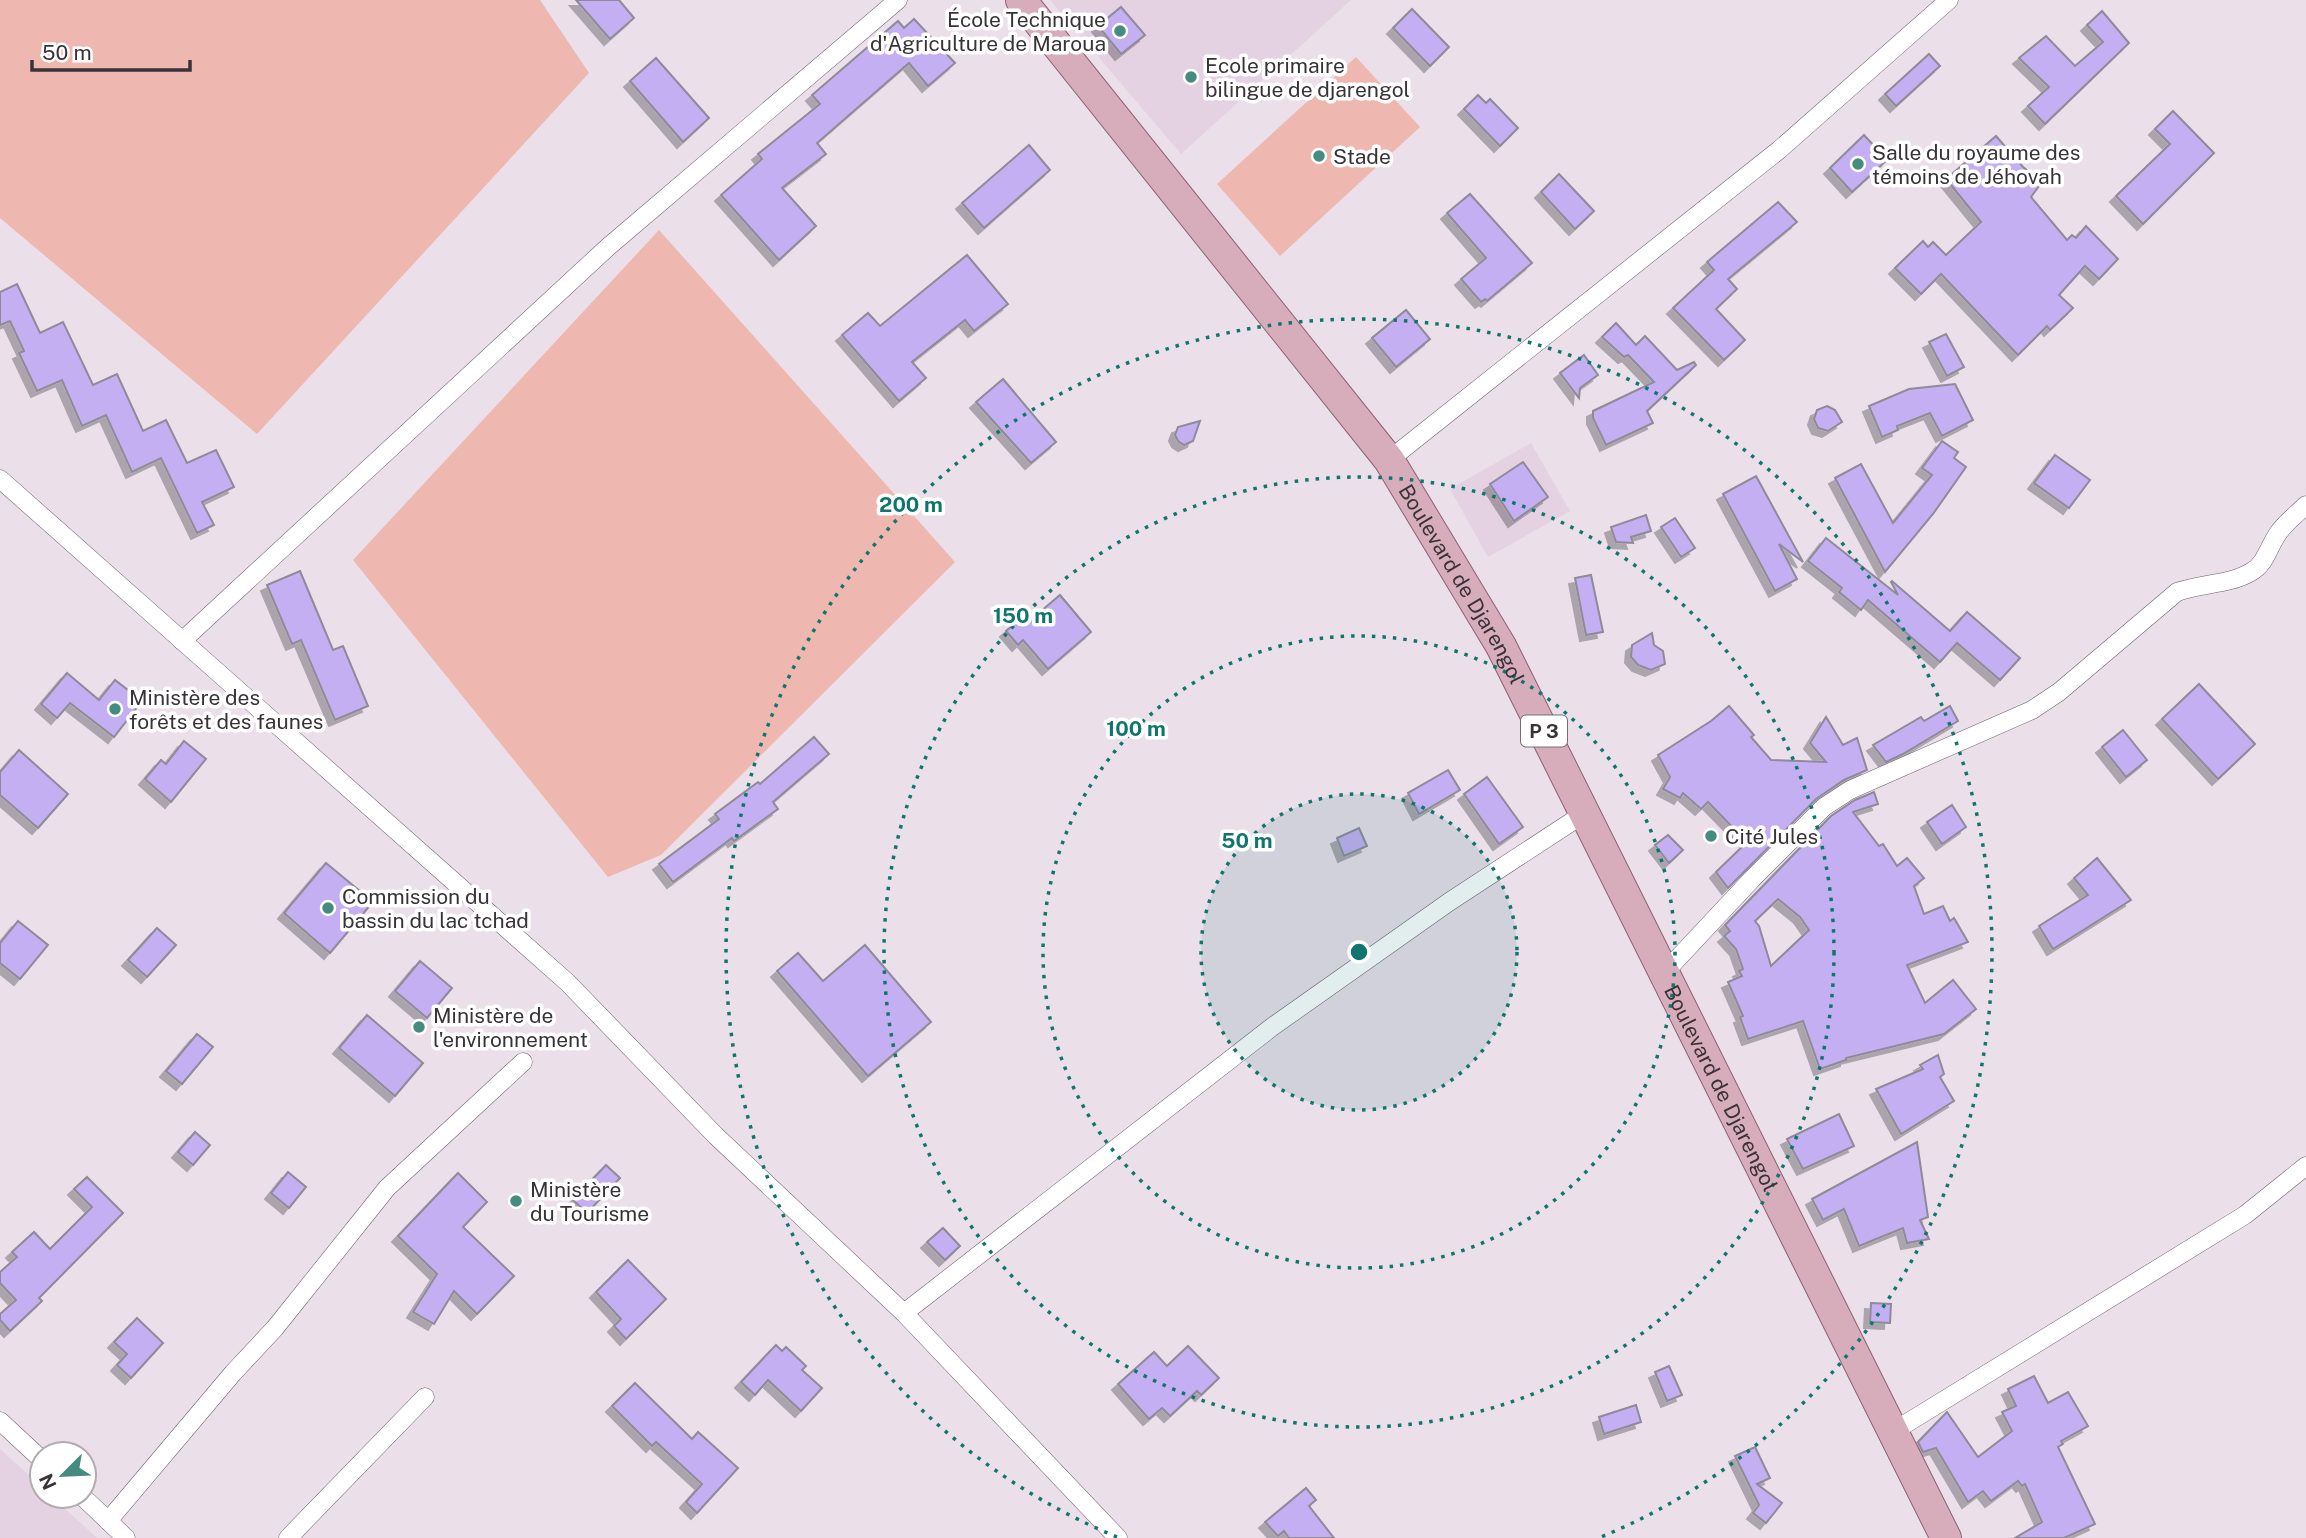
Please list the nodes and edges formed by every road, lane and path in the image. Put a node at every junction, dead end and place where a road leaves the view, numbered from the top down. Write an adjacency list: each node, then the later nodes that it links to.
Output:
1 (898, 0): 7 (street)
2 (1021, 0): 4 (main road, Boulevard de Djarengol / P 3)
3 (1949, 0): 4 (street)
4 (1389, 460): 8 (main road, Boulevard de Djarengol / P 3)
5 (0, 479): 7 (street)
6 (2306, 505): 9 (street)
7 (181, 641): 12 (street)
8 (1585, 813): 9 (main road, Boulevard de Djarengol / P 3); 12 (street)
9 (1664, 973): 15 (main road, Boulevard de Djarengol / P 3)
10 (523, 1062): 18 (street)
11 (2306, 1166): 15 (street)
12 (904, 1313): 21 (street)
13 (425, 1397): 20 (street)
14 (0, 1421): 16 (street)
15 (1894, 1431): 22 (main road, Boulevard de Djarengol / P 3)
16 (28, 1447)
17 (97, 1510): 18 (street)
18 (108, 1521): 19 (street)
19 (127, 1538)
20 (288, 1538)
21 (1118, 1538)
22 (1946, 1538)

